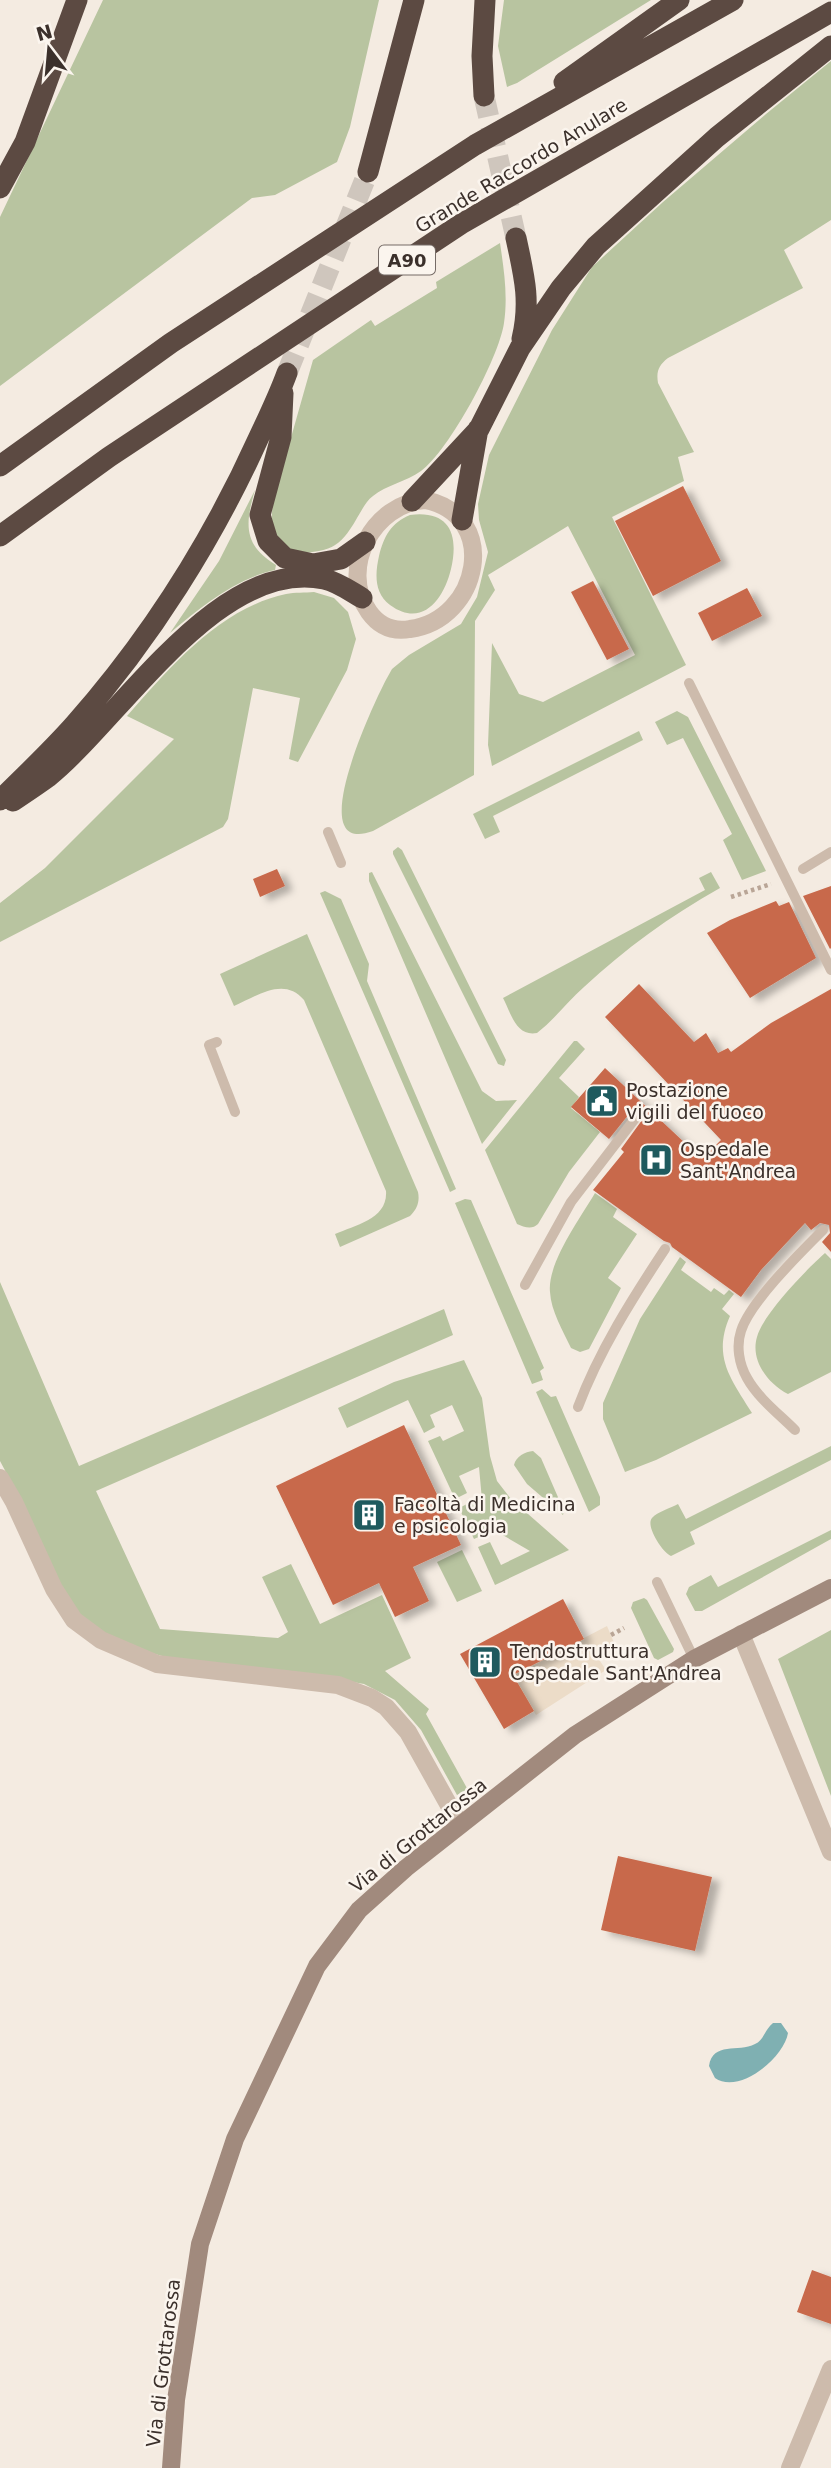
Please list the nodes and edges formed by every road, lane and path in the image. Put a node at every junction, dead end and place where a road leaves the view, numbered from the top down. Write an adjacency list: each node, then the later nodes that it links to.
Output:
1 (78, 0): 11 (highway)
2 (414, 0): 10 (highway)
3 (485, 0): 8 (highway)
4 (679, 0): 9 (highway)
5 (733, 0): 9 (highway, Grande Raccordo Anulare)
6 (831, 12): 18 (highway, Grande Raccordo Anulare / A90)
7 (831, 47): 13 (highway)
8 (484, 96)
9 (475, 145): 15 (highway, Grande Raccordo Anulare)
10 (368, 172)
11 (0, 188)
12 (516, 238): 13 (highway)
13 (520, 348): 14 (highway)
14 (479, 429): 16 (highway); 17 (highway)
15 (0, 466)
16 (412, 501): 17 (street); 19 (street)
17 (462, 520): 20 (street)
18 (0, 536)
19 (365, 542): 20 (street); 22 (highway)
20 (362, 598): 23 (highway)
21 (689, 684): 30 (lane)
22 (0, 800)
23 (0, 810)
24 (328, 832): 26 (lane)
25 (831, 852): 27 (lane)
26 (341, 863)
27 (803, 869)
28 (771, 884): 29 (path)
29 (731, 897)
30 (831, 970)
31 (217, 1042): 32 (lane)
32 (235, 1112)
33 (637, 1116): 36 (lane)
34 (823, 1230): 38 (lane)
35 (665, 1249): 37 (lane)
36 (525, 1285)
37 (578, 1407)
38 (795, 1430)
39 (0, 1478): 46 (street)
40 (657, 1581): 45 (lane)
41 (831, 1588): 43 (street, Via di Grottarossa)
42 (624, 1628): 44 (path)
43 (741, 1634): 45 (street, Via di Grottarossa); 47 (street)
44 (611, 1635)
45 (694, 1659): 46 (street, Via di Grottarossa)
46 (460, 1825): 49 (street, Via di Grottarossa)
47 (831, 1852)
48 (831, 2370): 50 (street)
49 (171, 2468)
50 (790, 2468)

